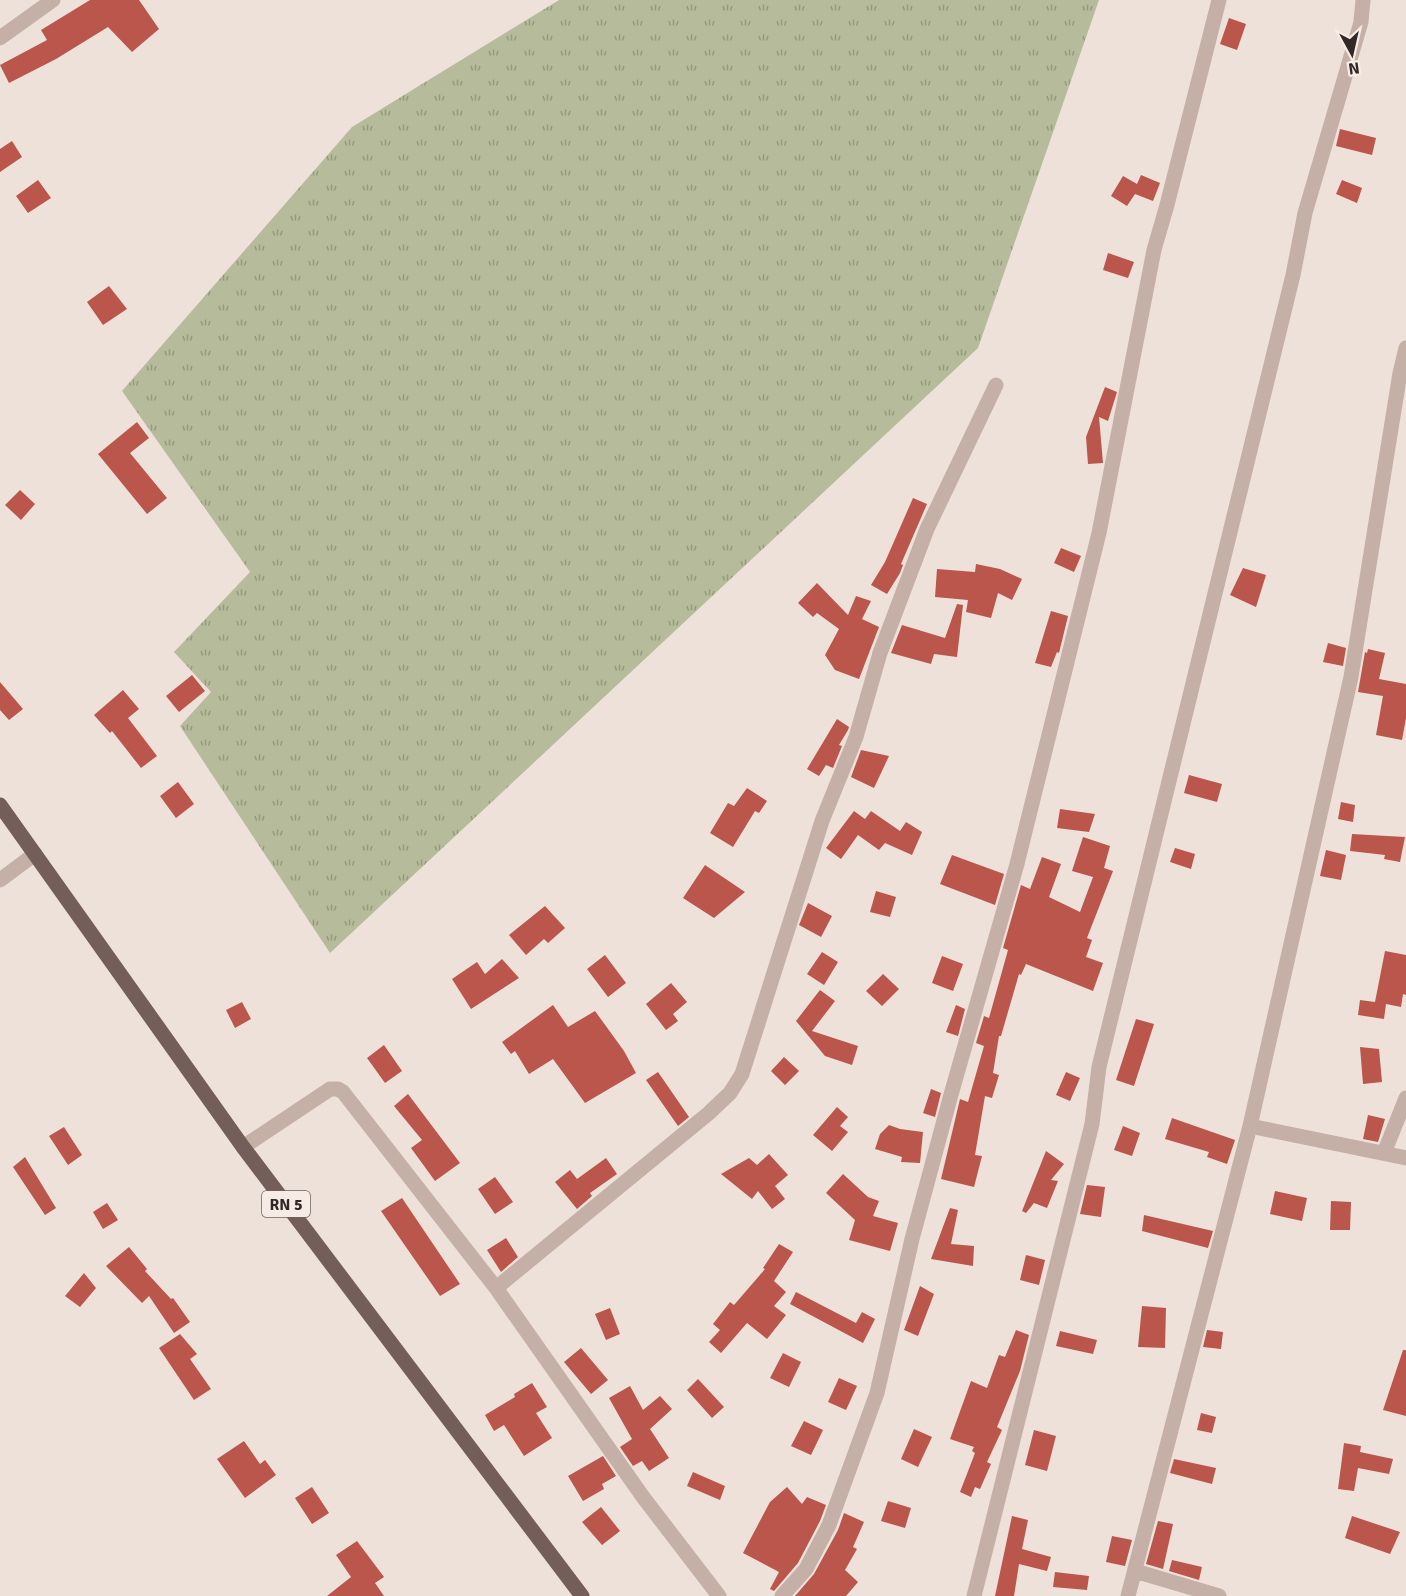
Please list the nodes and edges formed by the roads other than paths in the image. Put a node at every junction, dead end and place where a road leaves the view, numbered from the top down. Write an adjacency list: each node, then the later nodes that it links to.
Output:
1 (53, 0): 4 (street)
2 (1219, 0): 19 (street)
3 (1363, 0): 20 (street)
4 (0, 38)
5 (1406, 348): 11 (street)
6 (996, 385): 15 (street)
7 (0, 805): 8 (main road, RN 5 / RN 5)
8 (35, 854): 9 (street); 12 (main road, RN 5 / RN 5)
9 (0, 880)
10 (1406, 1098): 13 (street)
11 (1250, 1126): 13 (street); 16 (street)
12 (243, 1147): 15 (street); 17 (main road, RN 5 / RN 5)
13 (1384, 1153): 14 (street)
14 (1406, 1158)
15 (496, 1288): 18 (street)
16 (1134, 1571): 21 (street); 22 (street)
17 (582, 1596)
18 (719, 1596)
19 (782, 1596)
20 (974, 1596)
21 (1128, 1596)
22 (1219, 1596)

